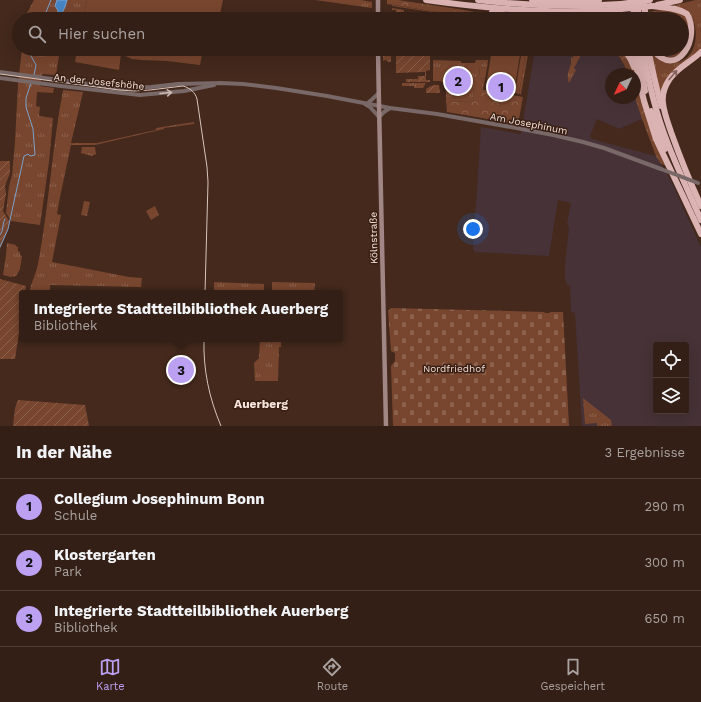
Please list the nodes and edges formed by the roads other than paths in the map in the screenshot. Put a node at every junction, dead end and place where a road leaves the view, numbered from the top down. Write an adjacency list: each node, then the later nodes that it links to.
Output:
1 (378, 0): 14 (main road)
2 (426, 0): 12 (highway)
3 (478, 0): 13 (highway)
4 (532, 0): 5 (highway)
5 (599, 0)
6 (629, 0): 16 (highway)
7 (633, 0): 17 (highway)
8 (638, 0): 18 (highway)
9 (644, 0): 19 (highway)
10 (680, 0): 11 (highway)
11 (651, 3): 13 (highway, bridge); 20 (highway)
12 (460, 5): 13 (highway); 15 (highway)
13 (621, 7)
14 (378, 12)
15 (496, 12)
16 (630, 12)
17 (634, 12)
18 (639, 12)
19 (645, 12)
20 (684, 12)
21 (689, 15): 22 (highway)
22 (697, 27)
23 (694, 49): 25 (highway)
24 (701, 52): 48 (highway, one-way to 24)
25 (689, 54)
26 (378, 56): 41 (main road, Kölnstraße)
27 (628, 56): 34 (highway)
28 (635, 56): 35 (highway)
29 (639, 56): 47 (highway)
30 (644, 56): 50 (highway)
31 (649, 56): 49 (highway)
32 (659, 56): 33 (highway)
33 (687, 56)
34 (634, 68)
35 (637, 68)
36 (0, 72): 38 (street, An der Josefshöhe)
37 (0, 78): 38 (street, An der Josefshöhe)
38 (31, 80): 39 (street, An der Josefshöhe); 39 (street, An der Josefshöhe, one-way to 39)
39 (220, 83): 42 (street, An der Josefshöhe)
40 (641, 88): 47 (highway)
41 (378, 93): 42 (street); 43 (main road, Kölnstraße)
42 (365, 103): 43 (street, An der Josefshöhe); 45 (street, An der Josefshöhe)
43 (379, 105): 44 (street, Am Josephinum); 45 (main road, Kölnstraße)
44 (390, 108): 45 (street); 46 (street, Am Josephinum, bridge)
45 (379, 117): 52 (main road, Kölnstraße)
46 (700, 184)
47 (682, 191): 51 (highway)
48 (701, 206)
49 (701, 212)
50 (701, 220)
51 (701, 234)
52 (386, 426)

